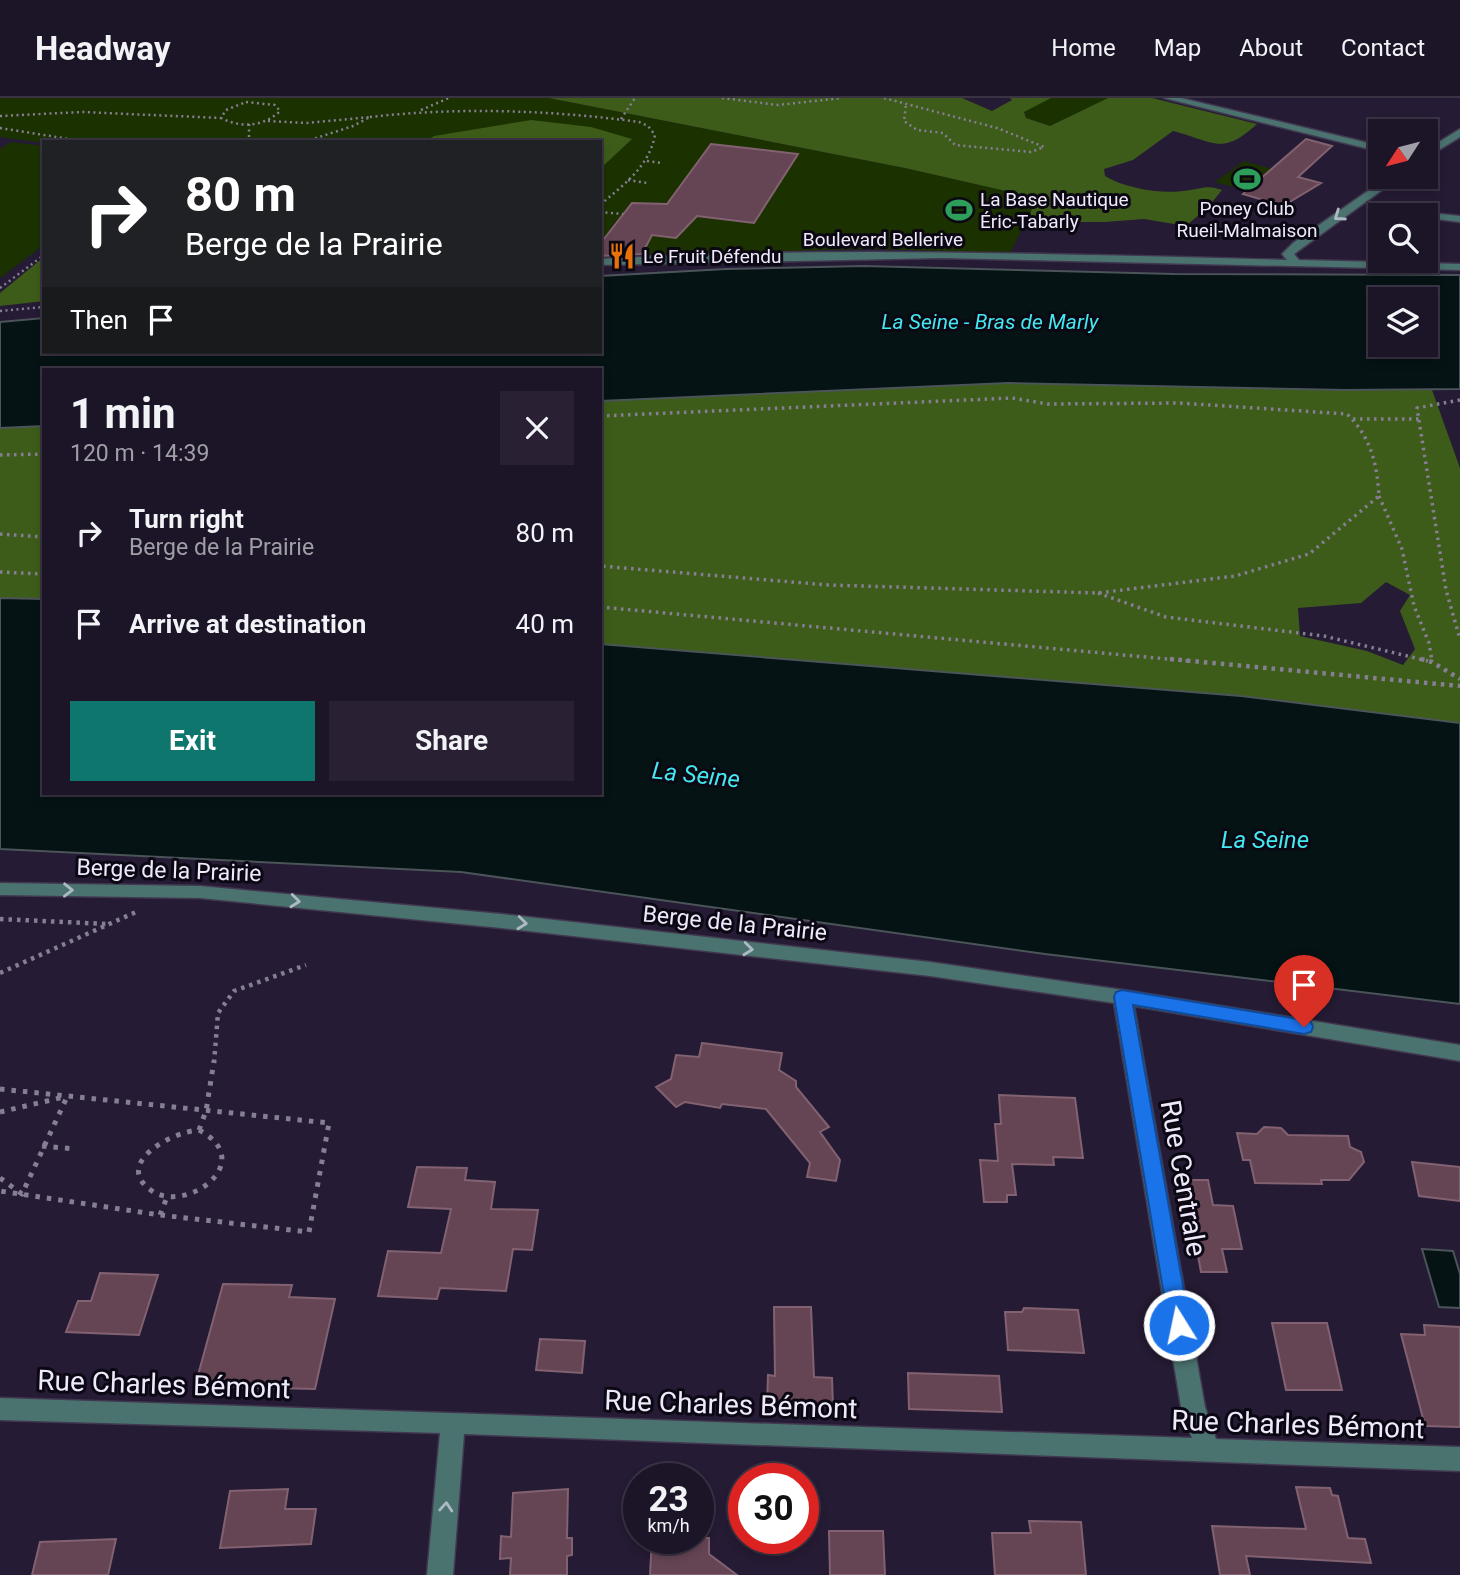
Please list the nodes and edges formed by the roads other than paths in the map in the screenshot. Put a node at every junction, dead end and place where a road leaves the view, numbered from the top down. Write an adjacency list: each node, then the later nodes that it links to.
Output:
1 (1169, 98): 3 (street)
2 (1460, 132): 4 (street)
3 (1368, 146)
4 (1438, 147)
5 (1378, 189): 9 (street, one-way to 9)
6 (1438, 217): 7 (lane)
7 (1460, 219)
8 (602, 262): 9 (street, Boulevard Bellerive)
9 (1296, 264): 10 (street, Boulevard Bellerive)
10 (1460, 267)
11 (0, 889): 12 (street, Berge de la Prairie, one-way to 12)
12 (1122, 997): 13 (street, Berge de la Prairie); 16 (street, Rue Centrale)
13 (1460, 1053)
14 (0, 1409): 15 (street, Rue Charles Bémont)
15 (453, 1423): 16 (street, Rue Charles Bémont); 18 (street, one-way to 15)
16 (1208, 1451): 17 (street, Rue Charles Bémont)
17 (1460, 1459)
18 (440, 1575)

